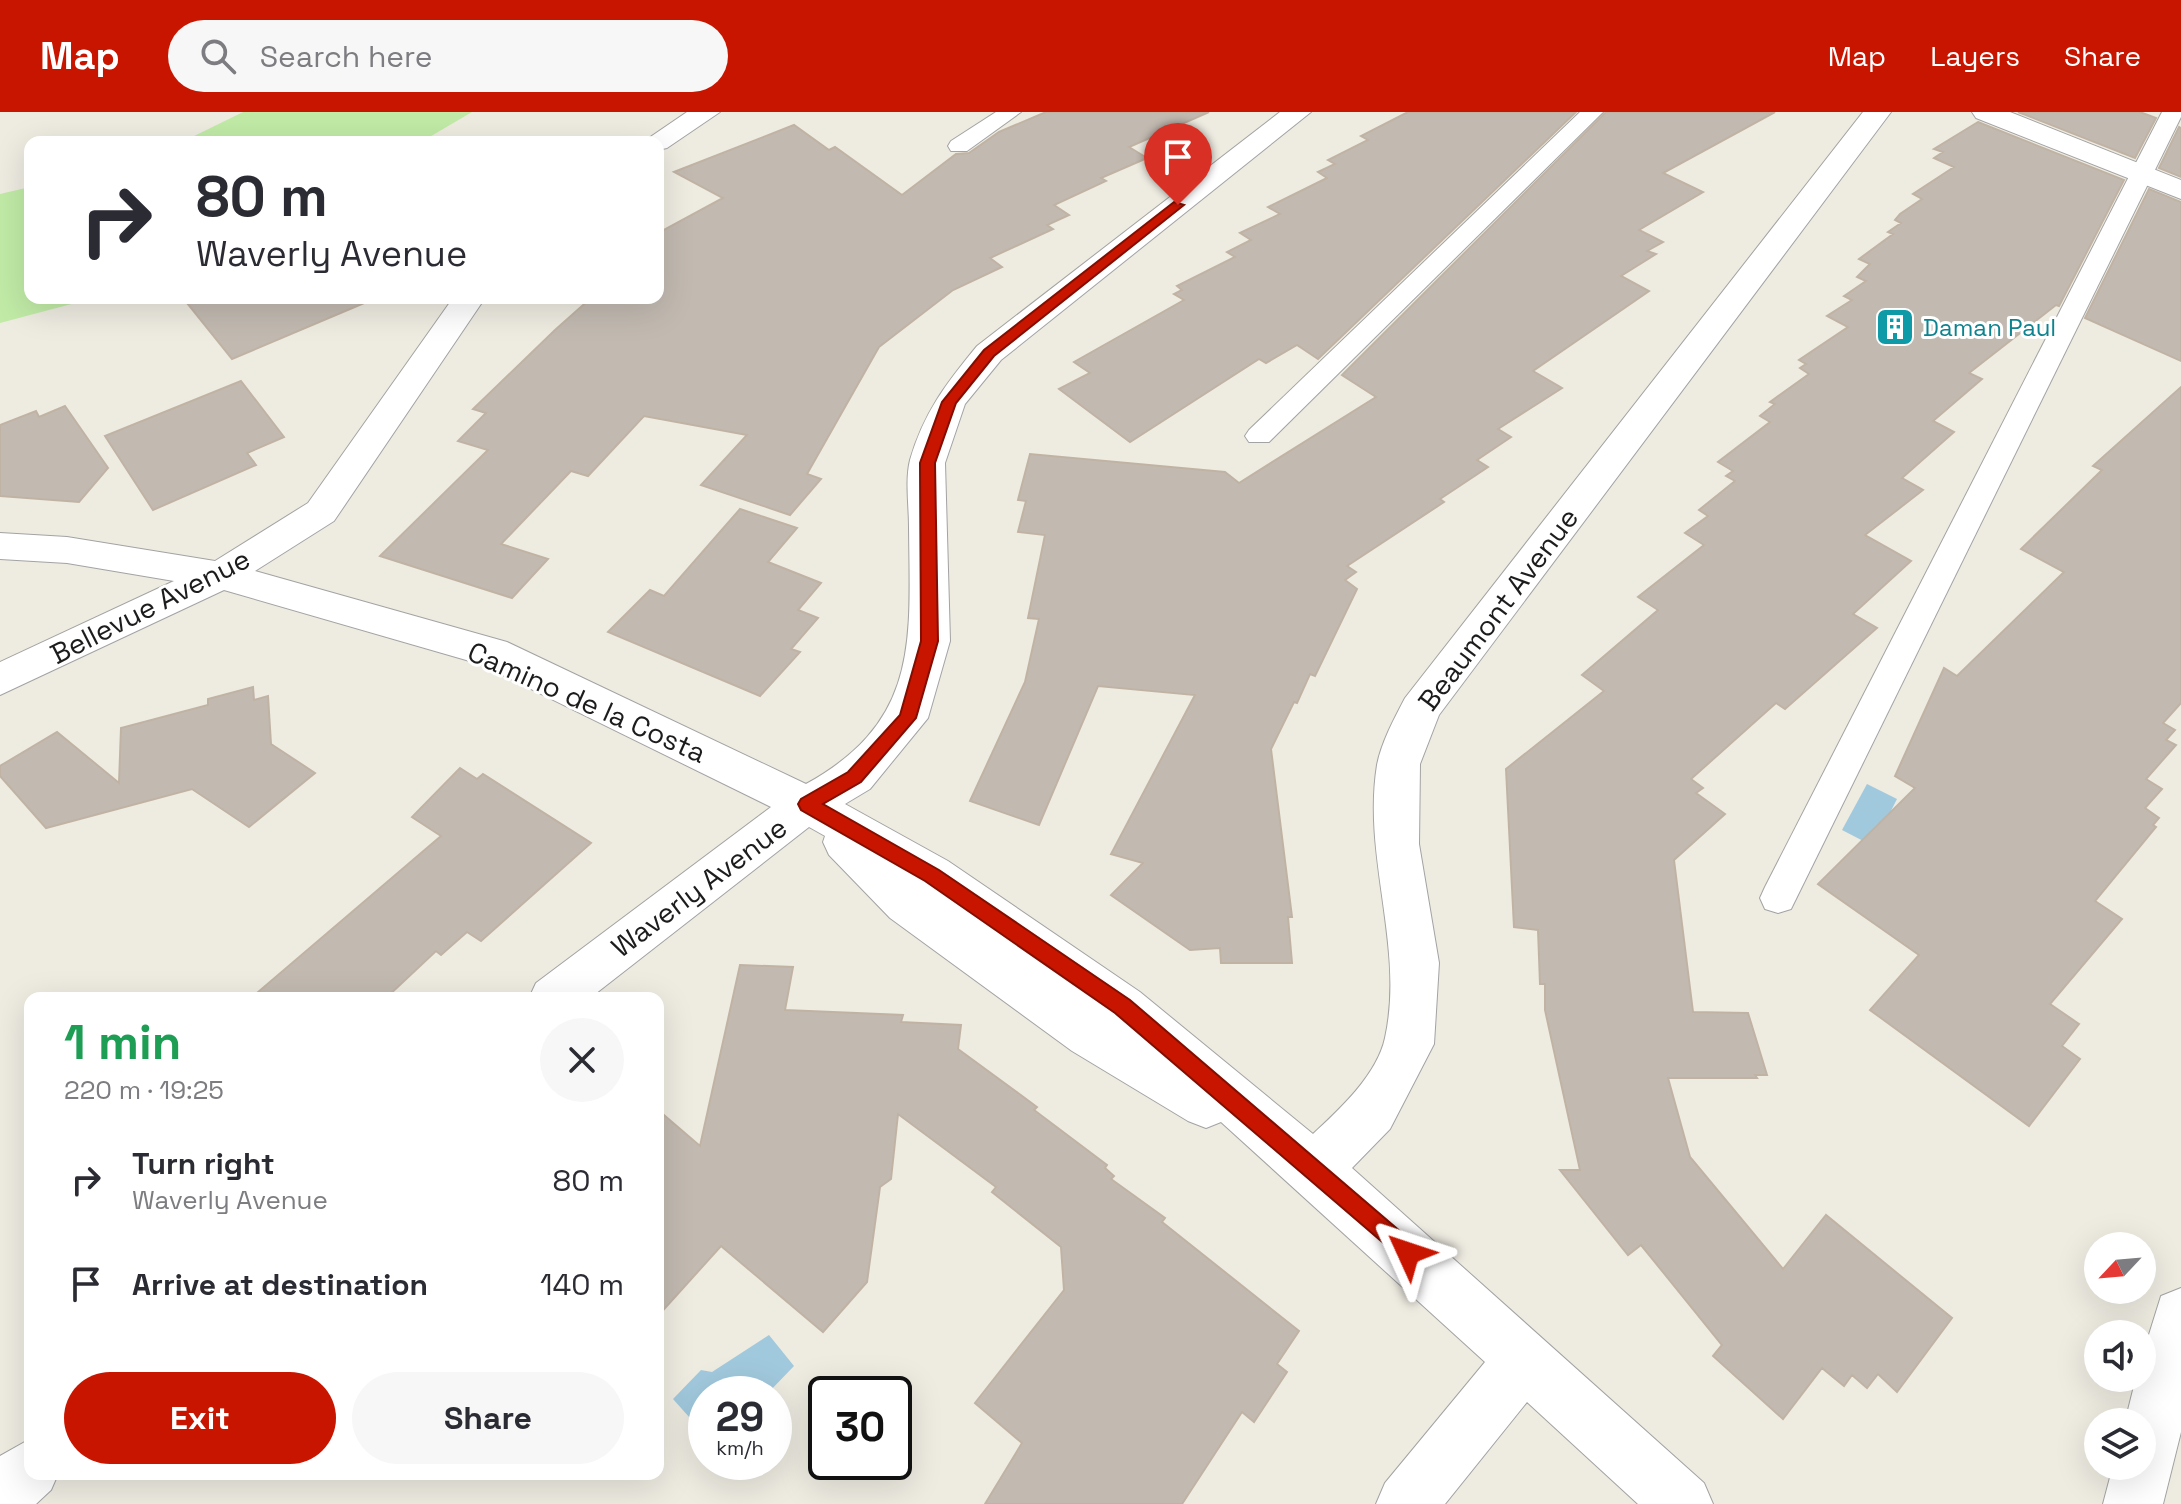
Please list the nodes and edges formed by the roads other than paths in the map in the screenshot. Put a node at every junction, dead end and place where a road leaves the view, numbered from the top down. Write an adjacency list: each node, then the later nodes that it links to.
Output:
1 (706, 112): 8 (street)
2 (1010, 112): 9 (lane)
3 (1297, 112): 17 (street, Waverly Avenue)
4 (1592, 112): 13 (lane)
5 (1877, 112): 20 (street, Beaumont Avenue)
6 (1986, 112): 10 (street)
7 (2173, 112): 10 (lane)
8 (664, 138)
9 (959, 146)
10 (2143, 175): 11 (street); 18 (lane)
11 (2181, 190)
12 (465, 304): 15 (street, Bellevue Avenue)
13 (1259, 436)
14 (0, 546): 15 (street, Camino de la Costa)
15 (221, 575): 16 (street, Bellevue Avenue); 17 (street, Camino de la Costa)
16 (0, 680)
17 (807, 804): 19 (street, Waverly Avenue); 20 (street, Camino de la Costa)
18 (1778, 898)
19 (561, 992)
20 (1314, 1169): 22 (street, Camino de la Costa)
21 (2181, 1316): 27 (street)
22 (1526, 1358): 25 (street); 26 (street, Camino de la Costa)
23 (24, 1474): 24 (street)
24 (0, 1496)
25 (1406, 1504)
26 (1683, 1504)
27 (2133, 1504)

